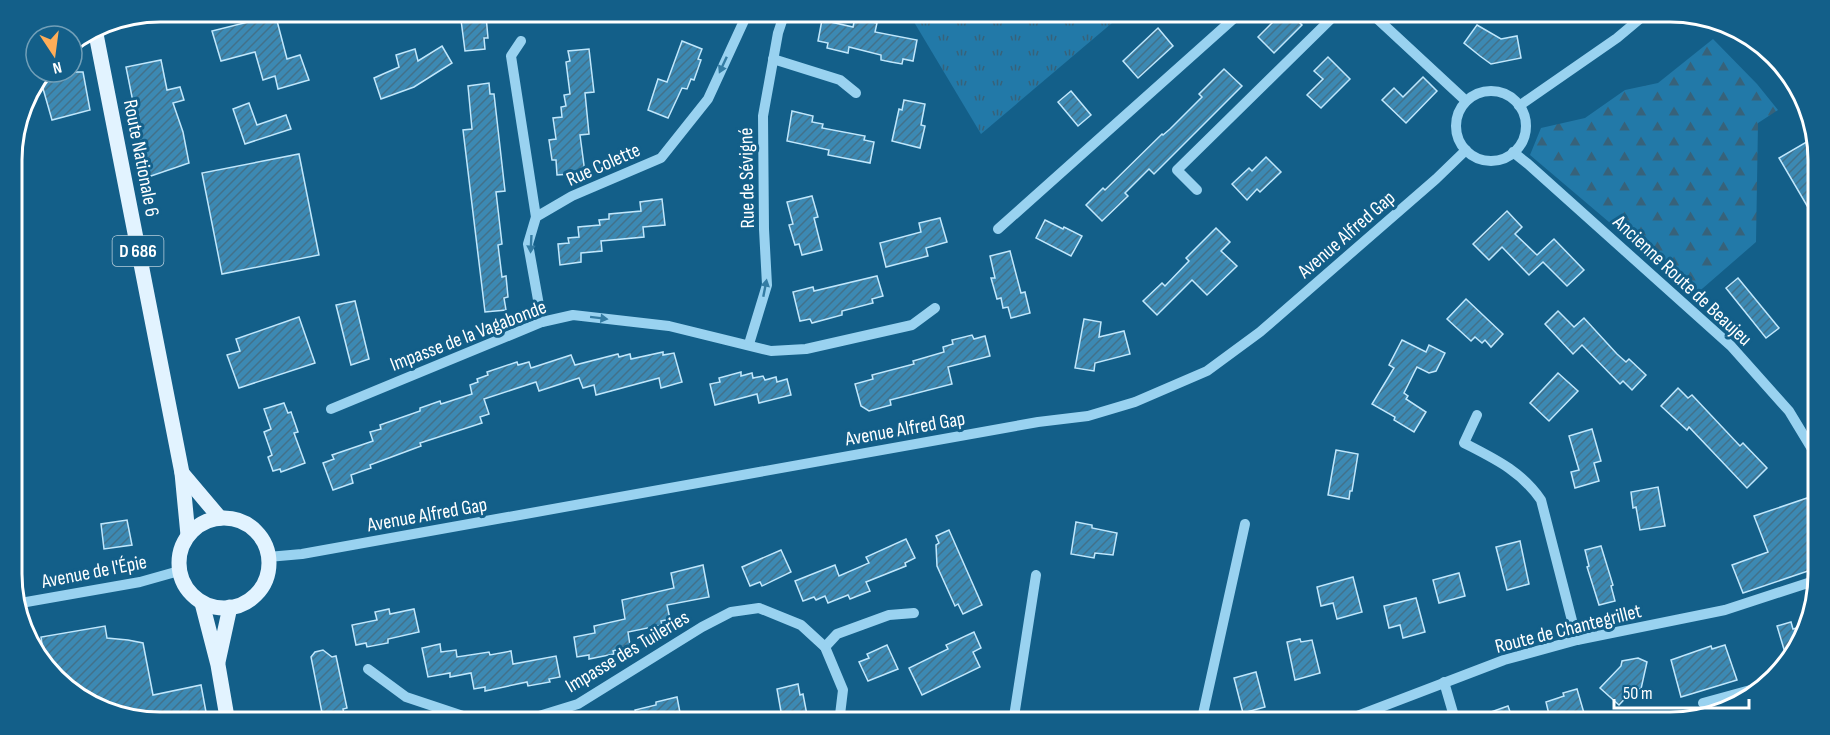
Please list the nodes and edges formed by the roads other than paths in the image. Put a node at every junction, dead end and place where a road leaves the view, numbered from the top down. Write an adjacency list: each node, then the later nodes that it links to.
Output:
1 (1230, 22): 17 (street)
2 (1328, 22): 15 (street)
3 (1381, 22): 11 (street)
4 (1635, 22): 12 (street)
5 (743, 23): 16 (street, Rue Colette, one-way to 16)
6 (781, 23): 9 (street, Rue de Sévigné)
7 (97, 38): 24 (main road, Route Nationale 6 / D 686)
8 (521, 41): 16 (street)
9 (773, 59): 10 (street); 20 (street, Rue de Sévigné, one-way to 9)
10 (856, 93)
11 (1467, 101): 12 (street); 13 (street)
12 (1519, 106): 14 (street)
13 (1466, 150): 14 (street); 28 (street, Avenue Alfred Gap)
14 (1513, 153): 23 (street, Ancienne Route de Beaujeu)
15 (1197, 190)
16 (536, 217): 19 (street, one-way to 19)
17 (998, 230)
18 (935, 308): 20 (street, Impasse de la Vagabonde)
19 (542, 322): 20 (street, Impasse de la Vagabonde, one-way to 20); 21 (street, Impasse de la Vagabonde)
20 (749, 344)
21 (331, 409)
22 (1477, 415): 36 (street)
23 (1808, 442)
24 (182, 473): 25 (main road, Route Nationale 6); 27 (main road, Route Nationale 6 / D 686)
25 (220, 518): 27 (main road); 28 (main road)
26 (1245, 524): 48 (street)
27 (188, 535): 29 (main road)
28 (268, 557): 34 (main road)
29 (179, 571): 32 (street, Avenue de l'Épie); 33 (main road)
30 (1036, 575): 47 (street)
31 (1807, 583): 36 (street, Route de Chantegrillet)
32 (25, 602)
33 (202, 603): 34 (main road); 38 (main road)
34 (230, 607): 38 (main road)
35 (914, 613): 37 (street)
36 (1577, 640): 40 (street, Route de Chantegrillet)
37 (825, 647): 45 (street, Impasse des Tuileries); 46 (street, Impasse des Tuileries)
38 (218, 665): 43 (main road)
39 (368, 669): 44 (street, Impasse des Tuileries)
40 (1444, 682): 49 (street, Route de Chantegrillet); 50 (street)
41 (1738, 694): 42 (street)
42 (1703, 704)
43 (226, 712)
44 (451, 712)
45 (552, 712)
46 (840, 712)
47 (1015, 712)
48 (1203, 712)
49 (1367, 712)
50 (1453, 712)

